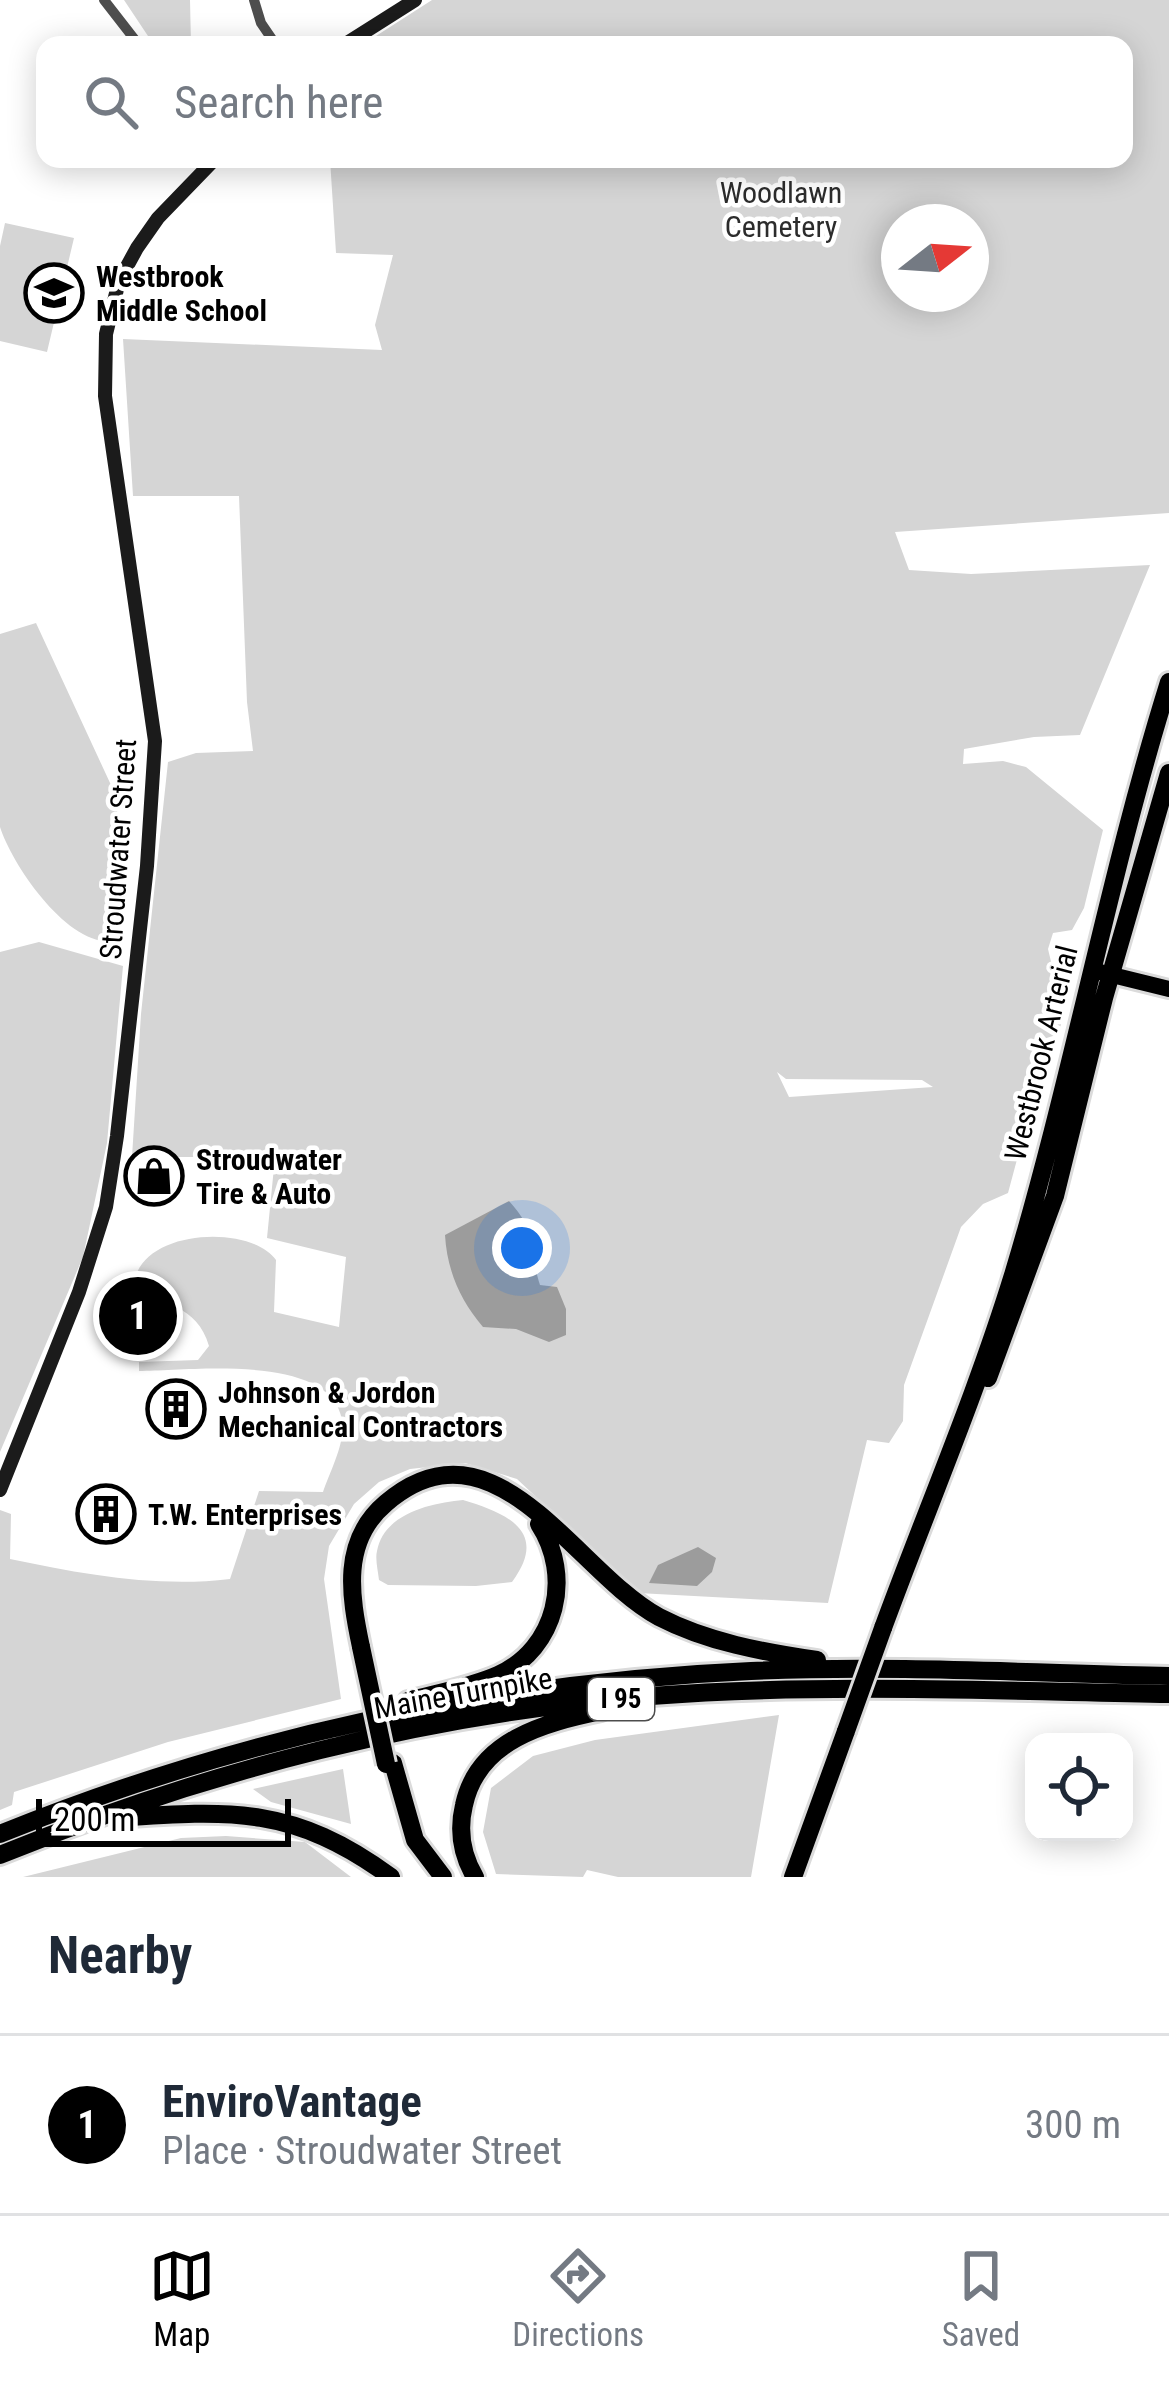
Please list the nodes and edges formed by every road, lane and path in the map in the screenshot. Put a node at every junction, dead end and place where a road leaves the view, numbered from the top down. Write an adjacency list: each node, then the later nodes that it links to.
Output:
1 (104, 0): 4 (street)
2 (254, 0): 5 (street)
3 (415, 0): 6 (main road)
4 (132, 36)
5 (270, 36)
6 (358, 36)
7 (206, 168): 12 (main road, Stroudwater Street)
8 (1169, 682): 10 (highway, Westbrook Arterial)
9 (1169, 773): 10 (highway, Westbrook Arterial)
10 (1102, 972): 11 (main road); 27 (highway, Westbrook Arterial, bridge)
11 (1169, 989)
12 (0, 1490)
13 (364, 1646): 14 (highway); 18 (highway); 19 (highway, bridge)
14 (847, 1670): 15 (highway, Maine Turnpike / I 95); 18 (highway, Maine Turnpike / I 95)
15 (1169, 1676)
16 (737, 1692): 17 (highway, Maine Turnpike / I 95); 20 (highway, Maine Turnpike / I 95); 26 (highway)
17 (1169, 1694)
18 (335, 1727): 21 (highway, Maine Turnpike / I 95)
19 (389, 1763): 24 (highway); 25 (highway)
20 (88, 1821): 22 (highway, Maine Turnpike / I 95); 23 (highway)
21 (0, 1834)
22 (0, 1855)
23 (392, 1877)
24 (433, 1877)
25 (443, 1877)
26 (476, 1877)
27 (793, 1877)

